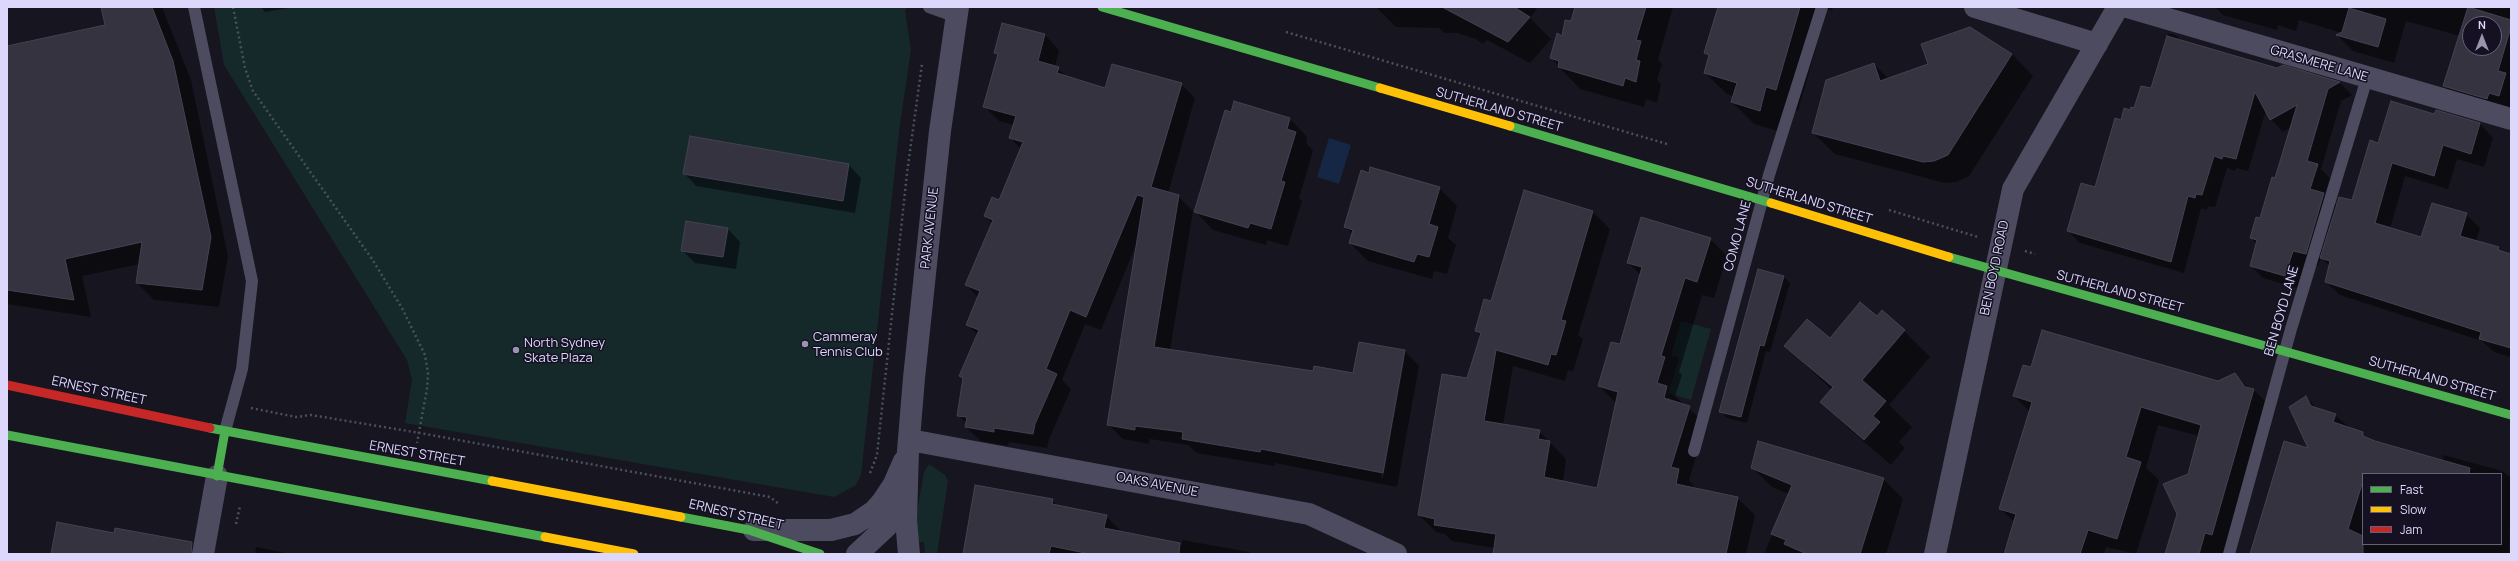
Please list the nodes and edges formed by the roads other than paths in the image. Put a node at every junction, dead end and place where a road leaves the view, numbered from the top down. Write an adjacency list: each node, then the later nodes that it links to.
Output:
1 (194, 7): 17 (lane)
2 (929, 7): 8 (lane)
3 (1102, 7): 12 (main road, SUTHERLAND STREET)
4 (1822, 7): 12 (lane, COMO LANE)
5 (1975, 7): 9 (street)
6 (2118, 7): 9 (street, BEN BOYD ROAD)
7 (2127, 7): 10 (street, GRASMERE LANE)
8 (957, 12): 19 (street, PARK AVENUE)
9 (2097, 44): 13 (street, BEN BOYD ROAD)
10 (2367, 78): 11 (street, GRASMERE LANE); 14 (lane, BEN BOYD LANE)
11 (2511, 119)
12 (1762, 200): 13 (main road, SUTHERLAND STREET); 20 (lane, COMO LANE)
13 (1994, 271): 14 (main road, SUTHERLAND STREET); 32 (street, BEN BOYD ROAD)
14 (2285, 350): 16 (main road, SUTHERLAND STREET); 33 (lane, BEN BOYD LANE)
15 (7, 385): 17 (main road, ERNEST STREET)
16 (2511, 416)
17 (225, 431): 21 (main road); 23 (main road, ERNEST STREET)
18 (7, 435): 21 (main road)
19 (909, 445): 22 (street, PARK AVENUE); 23 (street, PARK AVENUE); 31 (street, OAKS AVENUE)
20 (1694, 451)
21 (217, 476): 24 (main road); 26 (street)
22 (908, 479): 29 (street, PARK AVENUE); 30 (street, PARK AVENUE)
23 (749, 530): 28 (main road, ERNEST STREET)
24 (618, 551): 25 (main road); 27 (main road)
25 (644, 553)
26 (203, 554)
27 (634, 554)
28 (820, 554)
29 (857, 554)
30 (909, 554)
31 (1396, 554)
32 (1935, 554)
33 (2229, 554)

